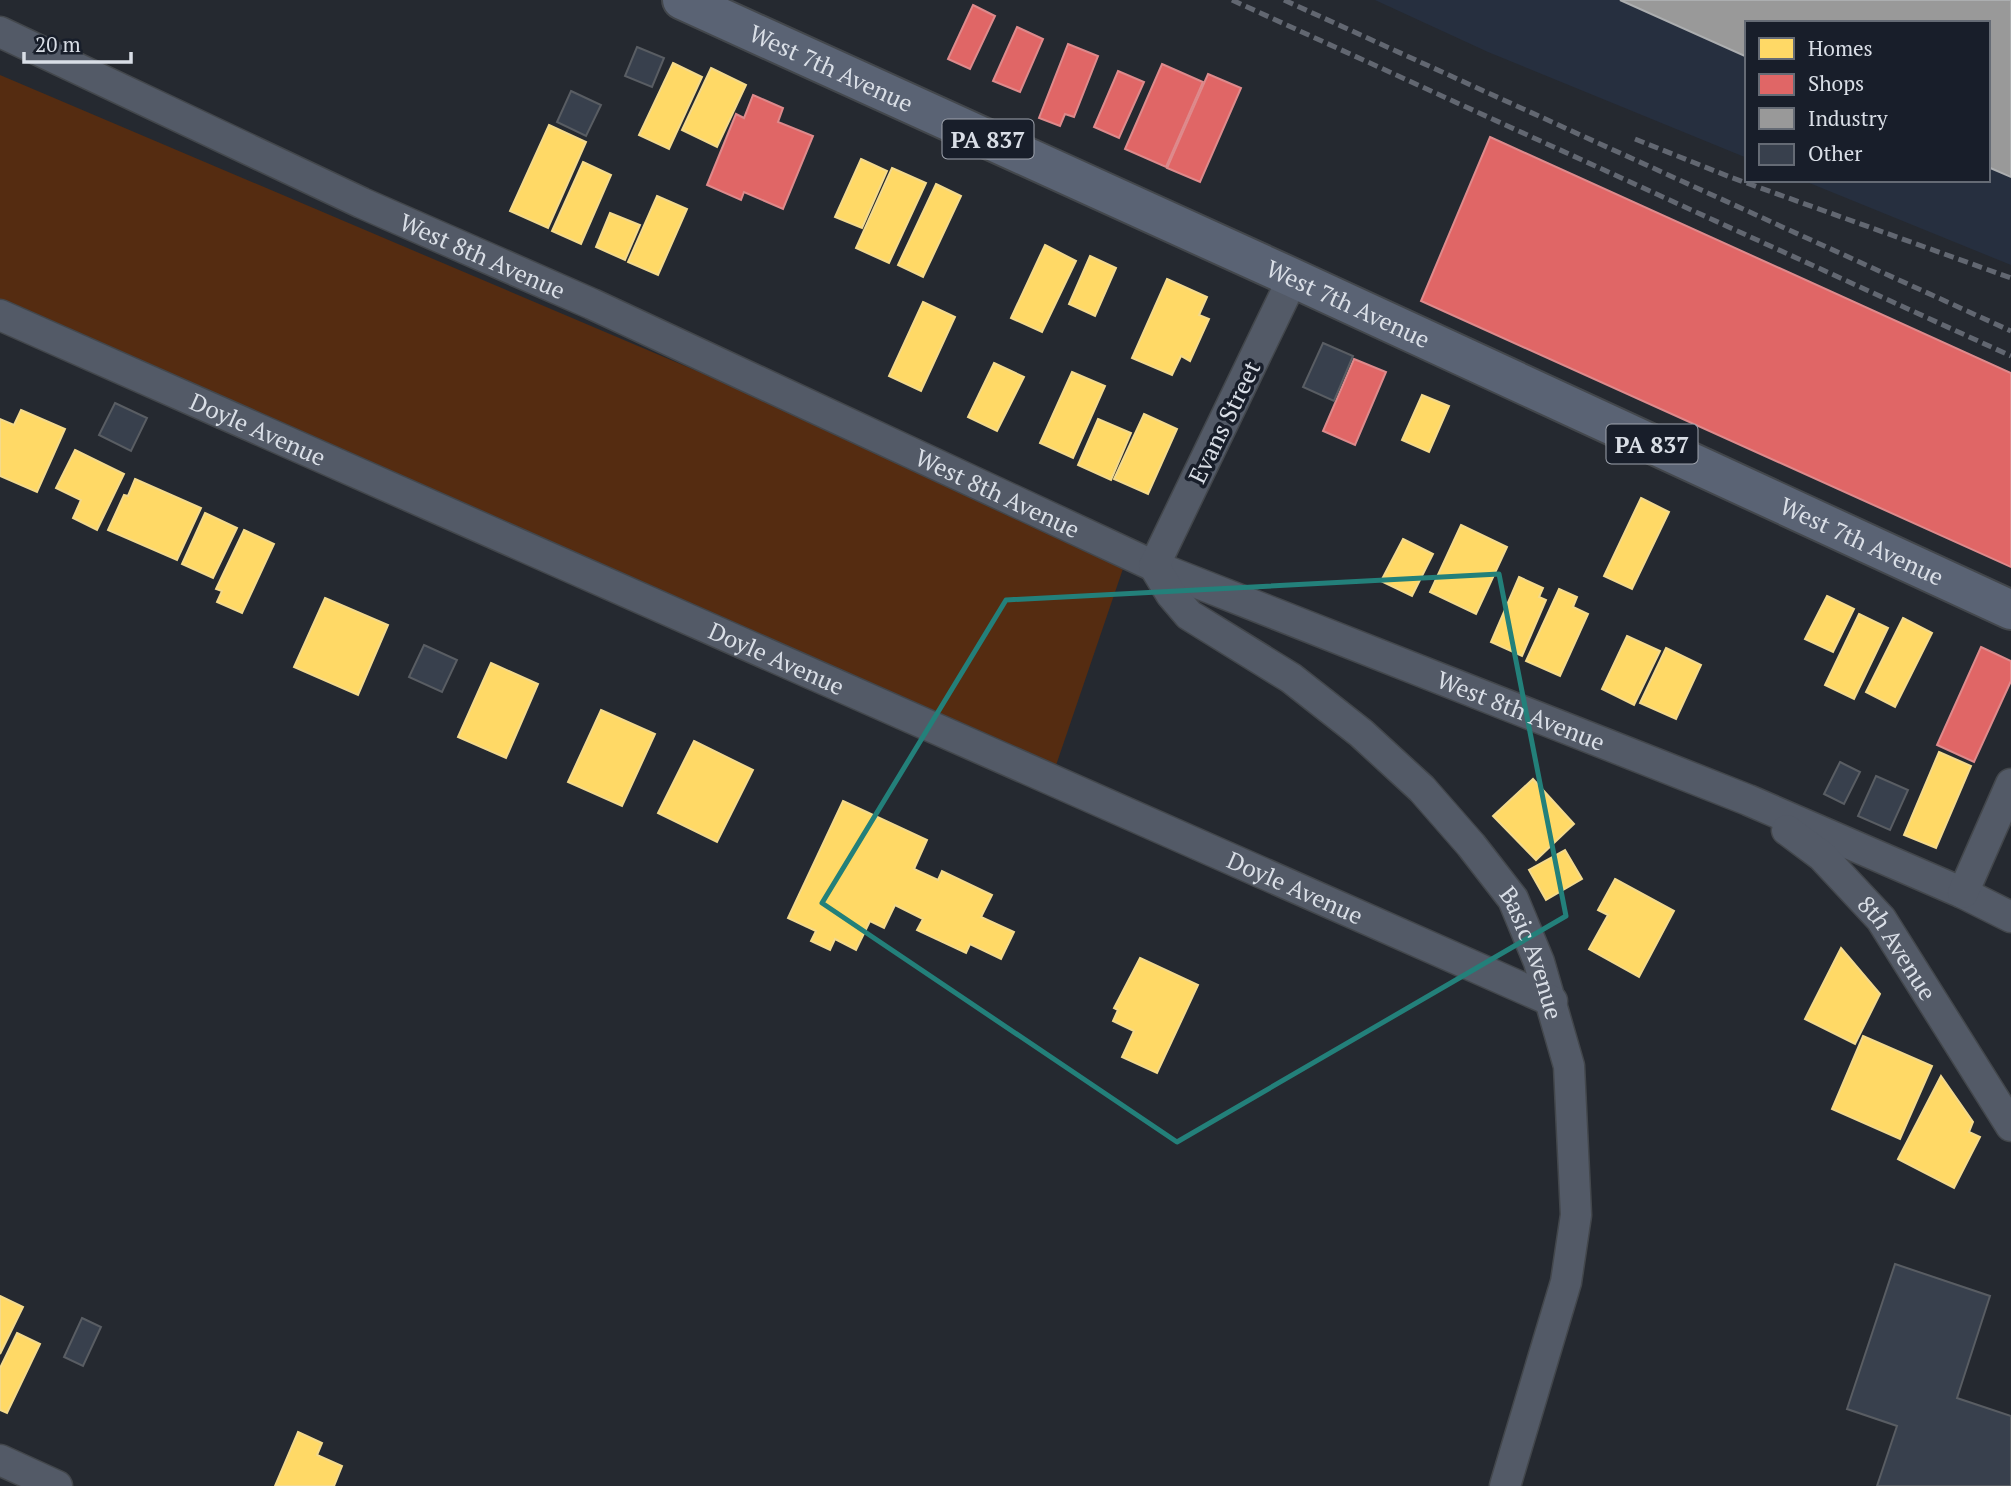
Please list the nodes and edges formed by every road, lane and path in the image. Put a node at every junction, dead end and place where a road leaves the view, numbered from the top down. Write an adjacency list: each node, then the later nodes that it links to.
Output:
1 (682, 0): 3 (main road, West 7th Avenue / PA 837)
2 (0, 32): 5 (street, West 8th Avenue)
3 (1293, 278): 5 (street, Evans Street); 6 (main road, West 7th Avenue / PA 837)
4 (0, 315): 11 (street, Doyle Avenue)
5 (1154, 566): 8 (street, West 8th Avenue); 11 (street, Basic Avenue)
6 (2011, 610)
7 (2011, 783): 9 (street)
8 (1748, 800): 9 (street, West 8th Avenue); 12 (street, 8th Avenue)
9 (1963, 894): 10 (street, West 8th Avenue)
10 (2011, 917)
11 (1552, 1001): 15 (street, Basic Avenue)
12 (2011, 1126)
13 (0, 1460): 14 (street)
14 (57, 1486)
15 (1505, 1486)

